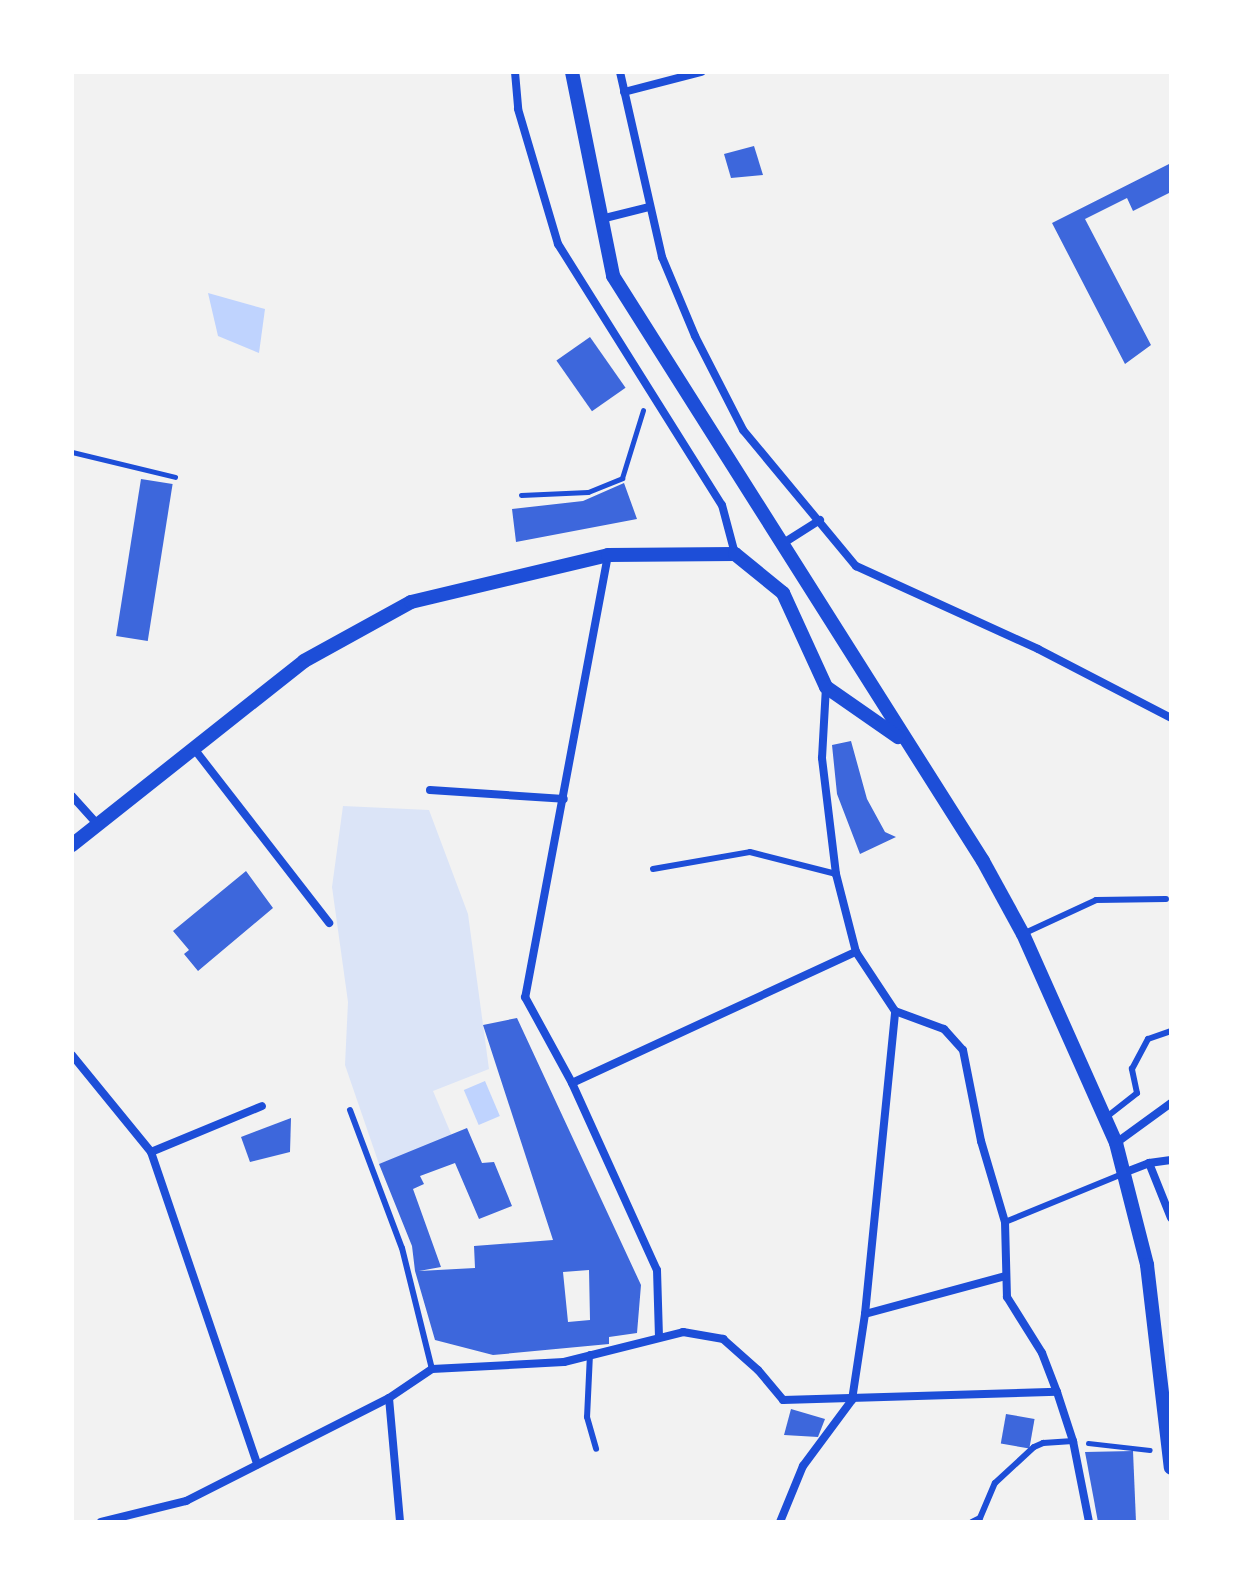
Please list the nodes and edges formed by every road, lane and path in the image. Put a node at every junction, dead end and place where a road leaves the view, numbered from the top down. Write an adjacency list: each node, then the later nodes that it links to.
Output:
1 (515, 72): 8 (street)
2 (572, 72): 7 (street)
3 (620, 72): 5 (street)
4 (701, 72): 5 (street)
5 (624, 92): 6 (street)
6 (649, 207): 7 (street); 12 (street)
7 (601, 219): 13 (street)
8 (650, 390): 11 (path); 14 (street)
9 (72, 452): 10 (path)
10 (175, 477)
11 (521, 495)
12 (820, 520): 13 (street); 17 (street)
13 (782, 544): 18 (street)
14 (735, 554): 15 (street); 16 (street)
15 (608, 555): 19 (street); 22 (street)
16 (826, 687): 18 (street); 26 (street)
17 (1171, 718)
18 (905, 742): 29 (street)
19 (195, 750): 23 (street); 28 (street)
20 (430, 790): 22 (street)
21 (72, 796): 23 (street)
22 (564, 799): 34 (street)
23 (98, 825): 24 (street)
24 (72, 845)
25 (653, 869): 26 (lane)
26 (836, 874): 30 (street)
27 (1166, 899): 29 (lane)
28 (329, 923)
29 (1023, 934): 38 (street)
30 (856, 952): 31 (street); 34 (street)
31 (895, 1011): 45 (street); 47 (street)
32 (1171, 1031): 38 (lane)
33 (72, 1055): 40 (street)
34 (572, 1083): 48 (street)
35 (1171, 1103): 39 (street)
36 (262, 1106): 40 (street)
37 (350, 1110): 50 (lane)
38 (1104, 1119): 39 (street)
39 (1116, 1143): 43 (street)
40 (151, 1152): 57 (street)
41 (1171, 1160): 42 (street)
42 (1149, 1163): 43 (street); 44 (street)
43 (1126, 1172): 45 (lane); 56 (street)
44 (1171, 1218)
45 (1005, 1222): 46 (street)
46 (1006, 1276): 47 (street); 51 (street)
47 (865, 1314): 53 (street)
48 (659, 1336): 49 (street); 53 (street)
49 (590, 1354): 50 (street); 55 (lane)
50 (432, 1369): 52 (street)
51 (1057, 1392): 53 (street); 54 (street)
52 (389, 1398): 57 (street); 60 (street)
53 (852, 1400): 61 (street)
54 (1073, 1441): 56 (path); 62 (lane); 63 (street)
55 (596, 1449)
56 (1171, 1453): 58 (street)
57 (257, 1464): 59 (street)
58 (1171, 1468)
59 (101, 1522)
60 (400, 1522)
61 (780, 1522)
62 (972, 1522)
63 (1089, 1522)

